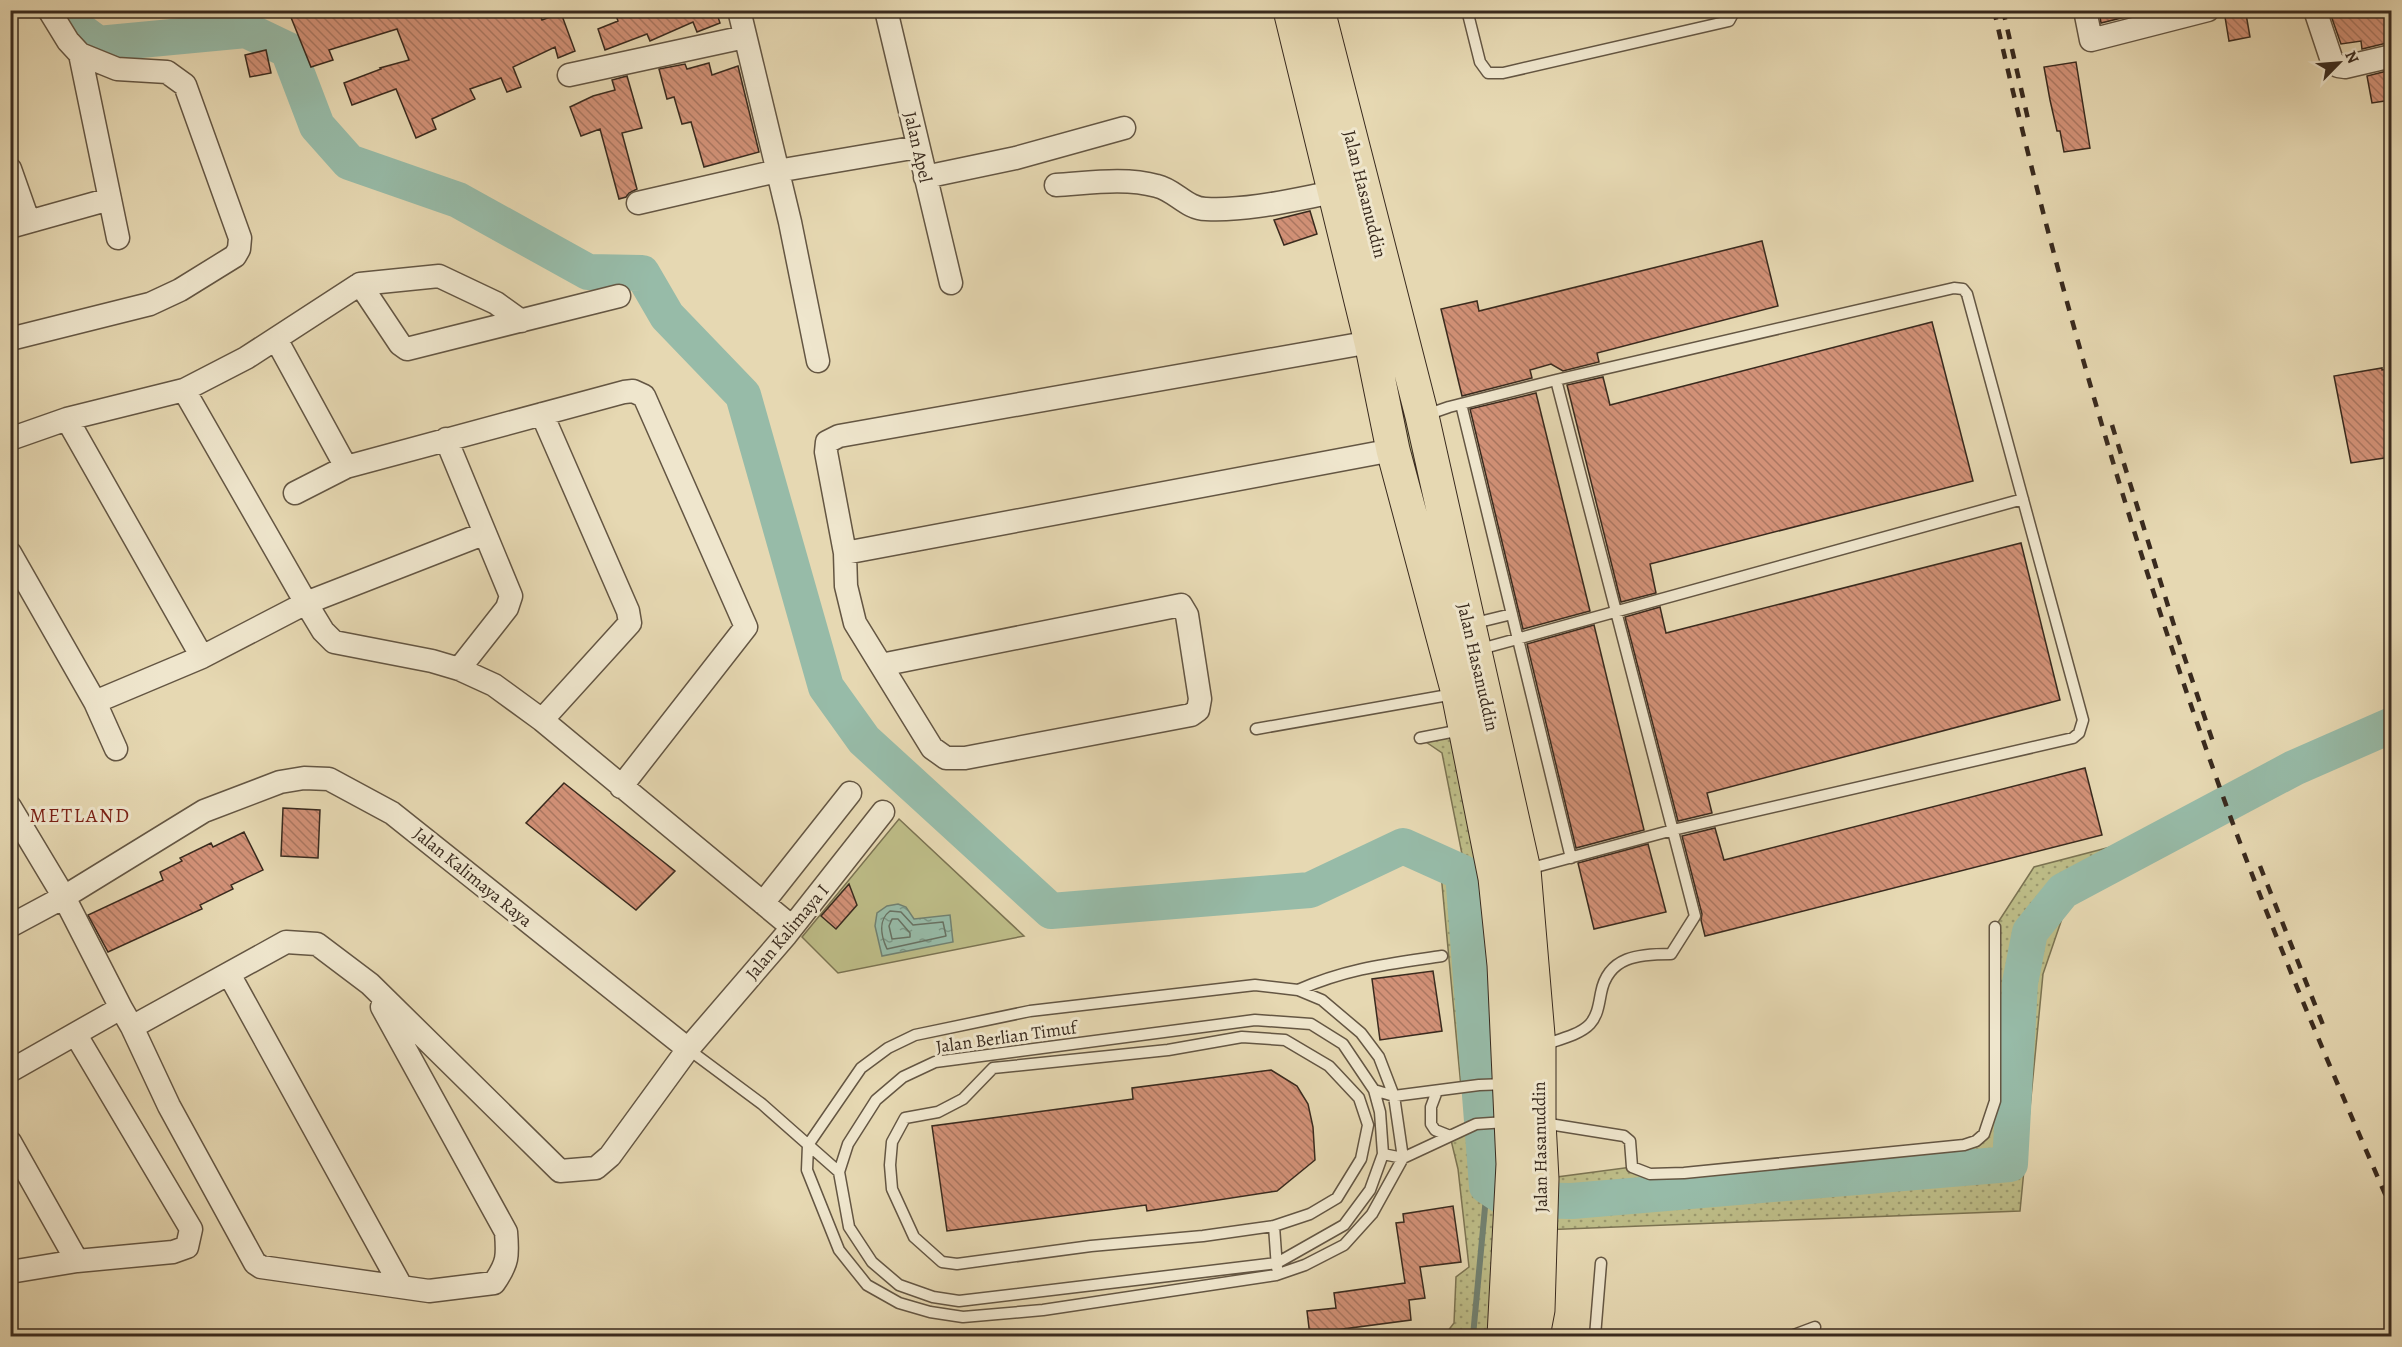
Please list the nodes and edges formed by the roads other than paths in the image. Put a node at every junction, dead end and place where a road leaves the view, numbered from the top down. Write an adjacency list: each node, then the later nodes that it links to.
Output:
1 (49, 10): 12 (street)
2 (739, 10): 11 (street)
3 (886, 10): 16 (street, Jalan Apel)
4 (1290, 10): 21 (highway, Jalan Hasanuddin)
5 (1318, 10): 37 (highway, Jalan Hasanuddin)
6 (1467, 10): 7 (lane)
7 (1735, 10)
8 (2085, 10): 10 (street)
9 (2314, 10): 13 (street)
10 (2205, 11)
11 (745, 37): 14 (street); 18 (street)
12 (80, 54): 22 (street); 30 (street)
13 (2391, 56)
14 (569, 75)
15 (1124, 128): 19 (street)
16 (918, 147): 18 (street); 19 (street, Jalan Apel)
17 (10, 169): 24 (street)
18 (777, 171): 23 (street); 33 (street)
19 (925, 177): 26 (street, Jalan Apel)
20 (1056, 185): 21 (street)
21 (1334, 192): 32 (highway, Jalan Hasanuddin)
22 (110, 199): 24 (street); 25 (street)
23 (638, 203)
24 (19, 224)
25 (118, 238)
26 (951, 283)
27 (360, 284): 29 (street); 29 (street); 31 (street)
28 (619, 296): 29 (street)
29 (521, 321)
30 (10, 339)
31 (276, 339): 35 (street); 43 (street)
32 (1371, 342): 42 (highway, Jalan Hasanuddin); 47 (street)
33 (818, 361)
34 (1556, 380): 36 (lane); 45 (lane); 50 (lane)
35 (184, 390): 39 (street); 49 (street)
36 (1461, 404): 37 (lane); 51 (lane)
37 (1435, 412): 52 (highway, Jalan Hasanuddin)
38 (542, 414): 41 (street); 59 (street); 64 (street)
39 (67, 420): 40 (street); 54 (street)
40 (10, 439)
41 (446, 439): 43 (street); 46 (street)
42 (1383, 451): 47 (street); 57 (highway, Jalan Hasanuddin)
43 (346, 467): 44 (street)
44 (295, 493)
45 (2023, 499): 50 (lane); 68 (lane)
46 (483, 534): 49 (street); 56 (street)
47 (845, 553): 55 (street)
48 (11, 555): 58 (street)
49 (306, 603): 54 (street); 56 (street)
50 (1617, 613): 53 (lane); 68 (lane)
51 (1512, 614): 52 (lane); 53 (lane)
52 (1471, 638): 53 (lane); 70 (highway, Jalan Hasanuddin)
53 (1518, 640): 69 (lane)
54 (202, 657): 58 (street)
55 (880, 665): 55 (street)
56 (459, 669): 59 (street)
57 (1458, 693): 60 (lane); 61 (highway, Jalan Hasanuddin)
58 (95, 702): 63 (street)
59 (542, 720): 64 (street)
60 (1256, 729)
61 (1465, 729): 62 (lane); 85 (highway, Jalan Hasanuddin)
62 (1420, 738)
63 (116, 749)
64 (621, 787): 72 (street)
65 (850, 793): 72 (street)
66 (10, 807): 71 (street)
67 (883, 812): 74 (street, Jalan Kalimaya I)
68 (1672, 830): 69 (lane); 82 (lane)
69 (1571, 858): 70 (lane)
70 (1524, 870): 82 (highway, Jalan Hasanuddin)
71 (64, 897): 73 (street, Jalan Kalimaya Raya); 80 (street); 83 (street, Jalan Kalimaya Raya)
72 (764, 903): 74 (street)
73 (10, 927)
74 (792, 927): 83 (street, Jalan Kalimaya I)
75 (1995, 927): 89 (lane)
76 (1442, 956): 79 (lane)
77 (229, 975): 78 (street, Jalan Kalimaya I); 80 (street, Jalan Kalimaya I); 103 (street)
78 (370, 984): 83 (street, Jalan Kalimaya I); 103 (street)
79 (1298, 990): 88 (lane); 92 (lane)
80 (126, 1018): 81 (street, Jalan Kalimaya I); 103 (street)
81 (76, 1035): 84 (street, Jalan Kalimaya I); 98 (street)
82 (1539, 1047): 85 (highway, Jalan Hasanuddin)
83 (688, 1049): 92 (lane, Jalan Kalimaya Raya)
84 (10, 1071)
85 (1518, 1085): 87 (lane); 89 (highway, Jalan Hasanuddin)
86 (1374, 1090): 88 (lane); 93 (lane, Jalan Berlian Timuf); 95 (lane, Jalan Berlian Timuf)
87 (1437, 1091): 88 (lane); 90 (lane)
88 (1394, 1096): 94 (lane)
89 (1520, 1123): 90 (lane); 97 (highway, Jalan Hasanuddin); 97 (highway, Jalan Hasanuddin)
90 (1450, 1136): 94 (lane)
91 (10, 1142): 98 (street)
92 (808, 1146): 95 (lane, Jalan Kalimaya Raya); 102 (lane)
93 (1383, 1154): 94 (lane); 99 (lane, Jalan Berlian Timuf)
94 (1403, 1158): 102 (lane)
95 (839, 1172): 99 (lane, Jalan Berlian Timuf)
96 (1275, 1226): 96 (lane); 99 (lane)
97 (1526, 1229): 105 (highway, Jalan Hasanuddin); 106 (highway, Jalan Hasanuddin)
98 (77, 1261): 101 (street)
99 (1277, 1263): 102 (lane)
100 (1601, 1263): 107 (lane)
101 (10, 1272)
102 (1276, 1275)
103 (401, 1286)
104 (1815, 1327): 108 (lane)
105 (1504, 1336)
106 (1533, 1336)
107 (1595, 1336)
108 (1791, 1336)

